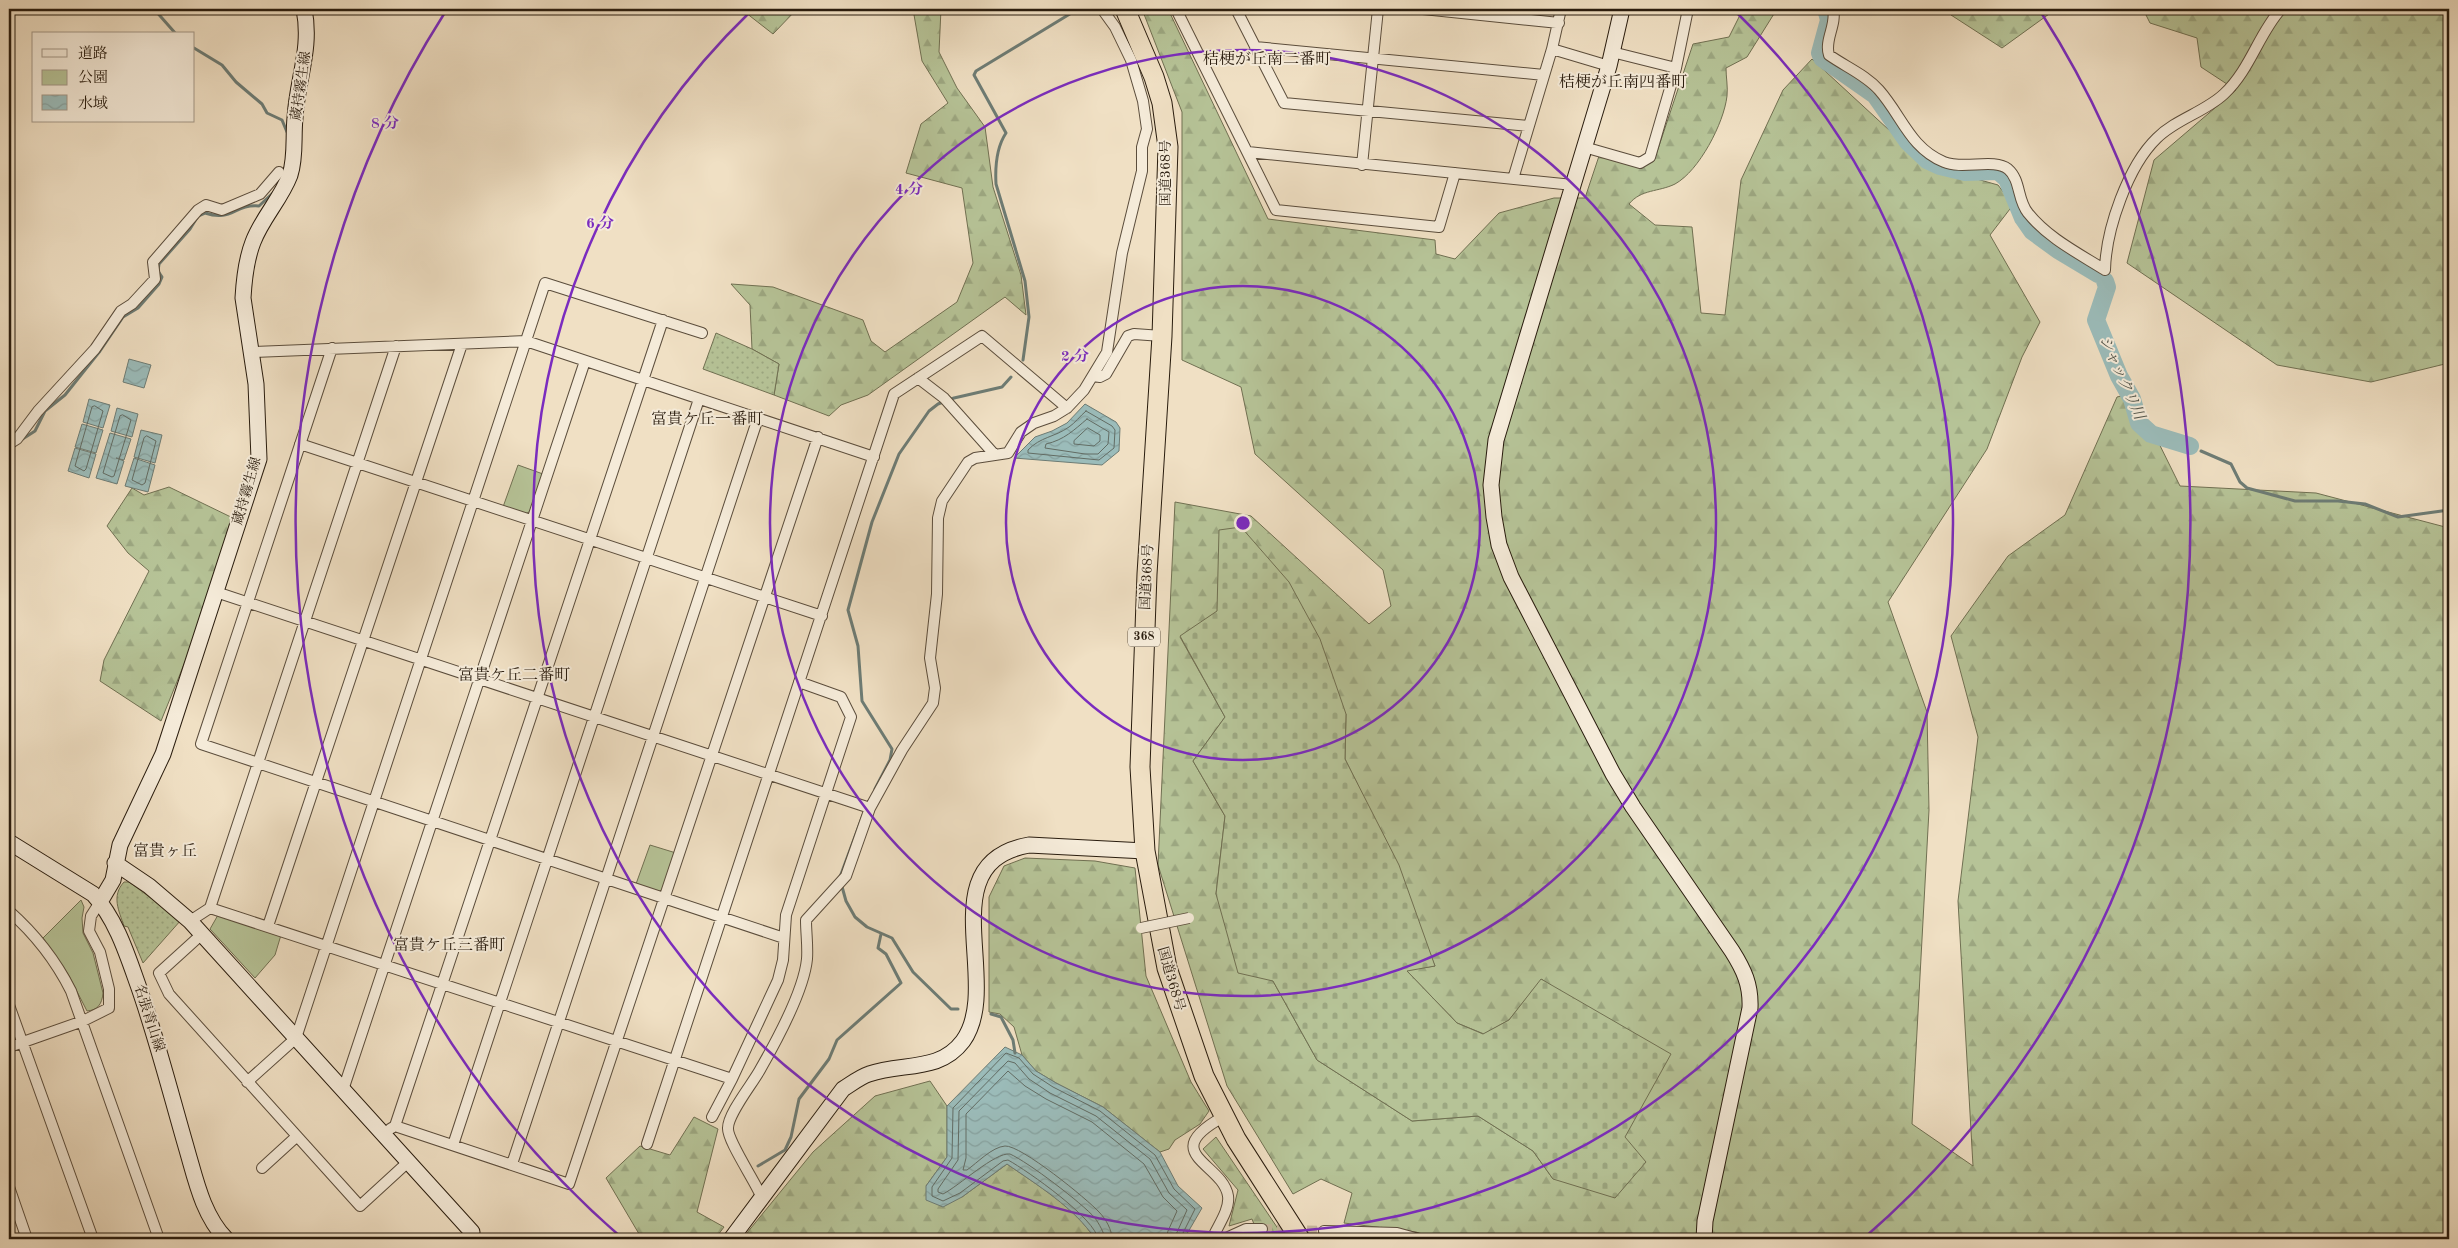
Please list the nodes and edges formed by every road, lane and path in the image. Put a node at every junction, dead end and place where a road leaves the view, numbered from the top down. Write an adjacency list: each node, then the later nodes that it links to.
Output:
1 (304, 9): 36 (street, 蔵持霧生線)
2 (1102, 9): 38 (street)
3 (1125, 9): 31 (highway, 国道368号 / 368)
4 (1176, 9): 23 (street)
5 (1236, 9): 14 (street)
6 (1378, 9): 16 (street)
7 (1423, 9): 13 (street)
8 (1561, 9): 13 (street)
9 (1622, 9): 17 (street)
10 (1688, 9): 18 (street)
11 (1834, 9): 12 (street)
12 (2281, 9)
13 (1559, 23): 15 (street)
14 (1255, 47): 16 (street); 20 (street)
15 (1552, 49): 17 (street); 19 (street)
16 (1372, 58): 19 (street); 20 (street)
17 (1611, 59): 18 (street); 22 (street)
18 (1676, 68): 22 (street)
19 (1544, 75): 21 (street)
20 (1367, 111): 21 (street); 24 (street)
21 (1528, 126): 27 (street)
22 (1584, 147): 28 (street)
23 (1248, 152): 24 (street); 26 (street)
24 (1362, 165): 26 (street)
25 (279, 172): 45 (street)
26 (1455, 173): 27 (street)
27 (1513, 178): 28 (street)
28 (1573, 185): 131 (street)
29 (663, 320): 30 (street); 32 (street); 40 (street)
30 (702, 333)
31 (1162, 336): 38 (street); 78 (highway, 国道368号 / 368)
32 (526, 342): 33 (street); 37 (street); 51 (street)
33 (462, 344): 34 (street); 50 (street)
34 (396, 346): 35 (street); 49 (street)
35 (332, 348): 36 (street); 46 (street)
36 (252, 352): 56 (street, 蔵持霧生線)
37 (585, 361): 40 (street); 52 (street)
38 (1093, 376): 42 (street)
39 (918, 378): 42 (street); 47 (street); 48 (street)
40 (643, 380): 41 (street); 53 (street)
41 (699, 399): 43 (street); 54 (street)
42 (1067, 408): 47 (street)
43 (758, 418): 44 (street); 55 (street)
44 (818, 437): 48 (street); 57 (street)
45 (9, 444)
46 (300, 444): 49 (street); 58 (street)
47 (994, 454): 74 (street)
48 (874, 457): 59 (street)
49 (358, 463): 50 (street); 60 (street)
50 (416, 482): 51 (street); 61 (street)
51 (473, 500): 52 (street); 62 (street)
52 (532, 520): 53 (street); 63 (street)
53 (589, 540): 54 (street); 65 (street)
54 (646, 559): 55 (street); 66 (street)
55 (706, 578): 57 (street); 67 (street)
56 (216, 592): 58 (street); 80 (street, 蔵持霧生線)
57 (764, 596): 59 (street); 68 (street)
58 (248, 603): 60 (street); 69 (street)
59 (822, 616): 64 (street)
60 (306, 621): 61 (street); 69 (street)
61 (363, 641): 62 (street); 71 (street)
62 (421, 660): 63 (street); 73 (street)
63 (480, 679): 65 (street); 75 (street)
64 (799, 682): 70 (street); 72 (street)
65 (537, 698): 66 (street); 76 (street)
66 (595, 717): 67 (street); 79 (street)
67 (653, 737): 68 (street); 81 (street)
68 (712, 756): 70 (street); 82 (street)
69 (258, 764): 71 (street); 84 (street)
70 (768, 775): 72 (street); 86 (street)
71 (316, 782): 73 (street); 89 (street)
72 (826, 794): 74 (street); 92 (street)
73 (374, 803): 75 (street); 93 (street)
74 (866, 807): 118 (street)
75 (432, 822): 76 (street); 94 (street)
76 (490, 840): 79 (street); 95 (street)
77 (9, 842): 83 (street, 名張青山線)
78 (1145, 852): 109 (highway, 国道368号 / 368); 118 (street)
79 (547, 860): 81 (street); 96 (street)
80 (115, 862): 83 (street, 蔵持霧生線); 88 (street)
81 (606, 879): 82 (street); 99 (street)
82 (665, 899): 86 (street); 101 (street)
83 (100, 902): 98 (street); 125 (street, 名張青山線)
84 (210, 908): 88 (street); 89 (street)
85 (9, 911): 98 (street)
86 (722, 917): 92 (street); 104 (street)
87 (1189, 918): 90 (street, bridge)
88 (190, 921): 91 (street)
89 (268, 926): 93 (street)
90 (1141, 928)
91 (202, 934): 100 (street); 106 (street)
92 (784, 938): 105 (street)
93 (326, 945): 94 (street); 100 (street)
94 (385, 964): 95 (street); 107 (street)
95 (443, 983): 96 (street); 110 (street)
96 (500, 1002): 99 (street); 113 (street)
97 (9, 1006): 102 (street)
98 (83, 1021): 102 (street); 124 (street)
99 (559, 1022): 101 (street); 115 (street)
100 (296, 1038): 106 (street); 107 (street)
101 (617, 1040): 104 (street); 115 (street)
102 (24, 1042): 103 (street); 123 (street)
103 (9, 1047)
104 (674, 1060): 105 (street); 112 (street)
105 (732, 1079): 108 (street)
106 (247, 1082): 111 (street)
107 (343, 1090): 110 (street)
108 (712, 1117)
109 (1223, 1117): 127 (street); 129 (highway, 国道368号 / 368)
110 (389, 1130): 113 (street); 114 (street)
111 (296, 1137): 114 (street); 116 (street)
112 (647, 1144)
113 (453, 1145): 115 (street)
114 (408, 1162): 121 (street)
115 (512, 1164)
116 (262, 1168)
117 (9, 1187): 122 (street)
118 (761, 1196): 126 (street)
119 (1262, 1229): 128 (street)
120 (1324, 1230): 130 (street)
121 (472, 1232)
122 (27, 1239)
123 (94, 1239)
124 (159, 1239)
125 (226, 1239)
126 (730, 1239)
127 (1212, 1239)
128 (1224, 1239)
129 (1300, 1239)
130 (1419, 1239)
131 (1704, 1239)

